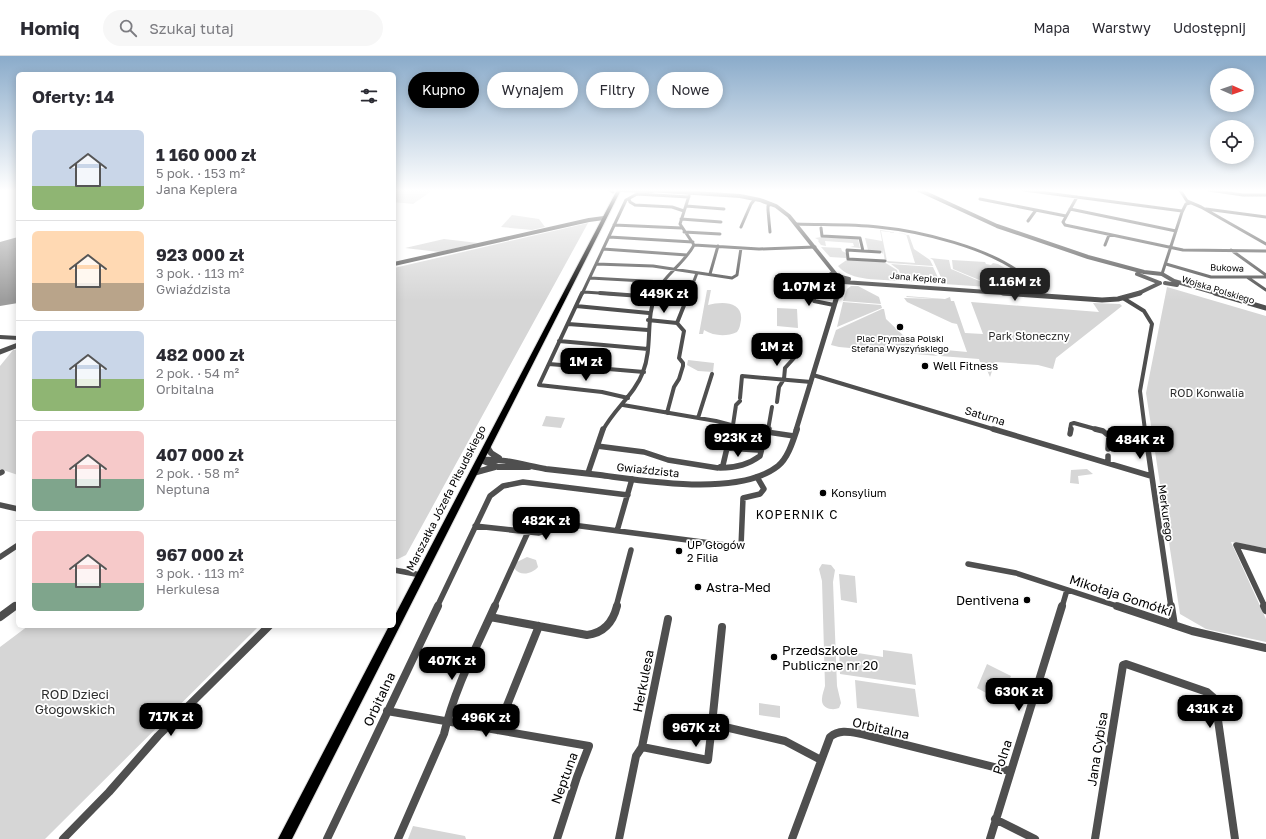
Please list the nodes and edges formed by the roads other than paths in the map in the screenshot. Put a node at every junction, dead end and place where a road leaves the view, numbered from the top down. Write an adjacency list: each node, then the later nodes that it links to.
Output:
1 (561, 227): 35 (street)
2 (600, 227): 94 (main road, Marszałka Józefa Piłsudskiego)
3 (613, 227): 20 (street)
4 (635, 227): 15 (street)
5 (682, 227): 15 (street)
6 (770, 227): 17 (street)
7 (798, 227): 25 (street)
8 (855, 227): 59 (street)
9 (997, 227): 44 (street)
10 (1072, 227): 19 (street)
11 (1155, 227): 16 (street)
12 (1177, 227): 16 (street)
13 (1234, 227): 22 (street)
14 (821, 228): 30 (street)
15 (683, 230): 18 (street); 21 (street)
16 (1176, 231): 27 (street)
17 (770, 232)
18 (720, 234)
19 (1109, 235): 23 (street); 27 (street)
20 (608, 237): 21 (street); 28 (street)
21 (693, 243): 24 (street); 33 (street)
22 (1265, 244)
23 (1105, 245)
24 (718, 246): 26 (street); 41 (street)
25 (815, 247): 26 (street); 38 (street)
26 (741, 248): 41 (street)
27 (1172, 248): 29 (street); 37 (street)
28 (603, 249): 33 (street); 36 (street)
29 (1231, 250): 31 (street); 45 (street, Bukowa)
30 (863, 251): 32 (street); 34 (street)
31 (1266, 251)
32 (880, 252)
33 (687, 255): 39 (street)
34 (885, 261)
35 (396, 264)
36 (596, 264): 39 (street); 47 (street)
37 (1166, 264): 42 (street); 46 (street, Bukowa)
38 (828, 266): 43 (street); 48 (street, Gwiaździsta); 52 (street, Jana Keplera)
39 (674, 270): 40 (street); 51 (street)
40 (697, 273): 41 (street); 68 (street)
41 (710, 274)
42 (1162, 274): 44 (street); 49 (street, Wojska Polskiego)
43 (837, 276): 48 (street); 50 (street)
44 (1148, 276): 53 (street); 58 (street)
45 (1266, 276): 46 (street, Bukowa)
46 (1247, 277): 56 (street)
47 (590, 278): 51 (street); 57 (street)
48 (832, 279): 50 (street); 62 (street, Gwiaździsta)
49 (1171, 279): 54 (street); 64 (street, Wojska Polskiego)
50 (842, 281): 52 (street, Jana Keplera); 62 (street, Gwiaździsta)
51 (663, 282): 60 (street)
52 (873, 282): 59 (street, Jana Keplera); 62 (street, Jana Keplera)
53 (1160, 283): 54 (street, Wojska Polskiego); 58 (street, Jana Keplera)
54 (1165, 283): 66 (street, Wojska Polskiego)
55 (809, 284): 62 (street)
56 (1266, 290)
57 (584, 292): 60 (street); 63 (street)
58 (1141, 292): 61 (street, Jana Keplera)
59 (1040, 296): 61 (street, Jana Keplera)
60 (654, 297): 65 (street)
61 (1123, 298): 107 (street, Merkurego)
62 (835, 300): 81 (street, Gwiaździsta)
63 (576, 306): 65 (street); 69 (street)
64 (1266, 308)
65 (649, 312): 67 (street)
66 (1266, 313)
67 (648, 320): 68 (street); 70 (street)
68 (677, 323): 88 (street)
69 (568, 324): 70 (street); 74 (street)
70 (648, 330): 76 (street)
71 (0, 337): 73 (street)
72 (797, 337): 82 (street)
73 (16, 338)
74 (559, 341): 76 (street); 78 (street)
75 (16, 346): 77 (street)
76 (648, 350): 79 (street)
77 (0, 352)
78 (549, 364): 79 (street); 84 (street)
79 (644, 372): 84 (street)
80 (712, 374): 89 (street)
81 (813, 375): 83 (street, Gwiaździsta); 101 (street, Saturna)
82 (784, 379): 83 (street); 85 (street); 90 (street)
83 (811, 382): 93 (street, Gwiaździsta)
84 (628, 398): 86 (street)
85 (777, 402)
86 (623, 405): 88 (street); 95 (street)
87 (772, 407): 91 (street)
88 (667, 413): 89 (street)
89 (698, 418): 90 (street)
90 (733, 425): 91 (street)
91 (765, 433): 93 (street); 96 (street)
92 (1070, 434): 97 (street)
93 (794, 436): 108 (street, Gwiaździsta)
94 (487, 446): 99 (street); 100 (main road, Marszałka Józefa Piłsudskiego)
95 (598, 446): 104 (street); 106 (street)
96 (762, 448): 104 (street); 104 (street)
97 (1108, 448)
98 (1108, 456): 101 (street)
99 (499, 458): 100 (street, Gwiaździsta); 103 (street, Gwiaździsta)
100 (480, 460): 102 (street, Gwiaździsta); 105 (main road, Marszałka Józefa Piłsudskiego)
101 (1108, 463): 107 (street, Saturna)
102 (498, 466): 103 (street, Gwiaździsta); 105 (street)
103 (536, 467): 106 (street, Gwiaździsta)
104 (718, 468)
105 (473, 473): 122 (main road, Marszałka Józefa Piłsudskiego)
106 (588, 473): 109 (street, Gwiaździsta)
107 (1151, 476): 130 (street, Merkurego)
108 (757, 477): 109 (street, Gwiaździsta); 114 (street)
109 (632, 479): 110 (street)
110 (628, 495): 113 (street, Orbitalna); 114 (street)
111 (0, 505): 112 (street)
112 (16, 509)
113 (475, 526): 115 (street); 136 (street, Orbitalna)
114 (617, 531): 115 (street)
115 (528, 532): 127 (street)
116 (16, 546): 119 (street)
117 (631, 550): 131 (street)
118 (1266, 551): 125 (street)
119 (0, 557)
120 (968, 564): 123 (street, Mikołaja Gomółki)
121 (396, 570): 122 (street)
122 (421, 575): 129 (main road, Marszałka Józefa Piłsudskiego)
123 (1067, 590): 130 (street, Mikołaja Gomółki); 142 (street, Polna)
124 (16, 605): 126 (street)
125 (1266, 610)
126 (0, 617)
127 (490, 617): 131 (street); 137 (street)
128 (668, 620): 140 (street, Herkulesa)
129 (396, 624)
130 (1174, 625): 135 (street, Mikołaja Gomółki)
131 (539, 626): 139 (street)
132 (722, 627): 138 (street)
133 (266, 628): 144 (street)
134 (394, 628): 145 (main road, Marszałka Józefa Piłsudskiego)
135 (1266, 648)
136 (387, 710): 137 (street, Neptuna); 146 (street, Orbitalna)
137 (447, 721): 139 (street, Neptuna); 147 (street)
138 (712, 724): 140 (street); 141 (street)
139 (498, 730): 148 (street, Neptuna)
140 (642, 747): 149 (street, Herkulesa)
141 (821, 760): 142 (street, Orbitalna); 150 (street, Orbitalna)
142 (1010, 771): 143 (street, Polna)
143 (995, 819): 151 (street, Polna); 152 (street)
144 (63, 839)
145 (285, 839)
146 (327, 839)
147 (398, 839)
148 (557, 839)
149 (620, 839)
150 (792, 839)
151 (990, 839)
152 (1035, 839)
153 (1095, 839): 154 (street, Jana Cybisa)
154 (1236, 839)

